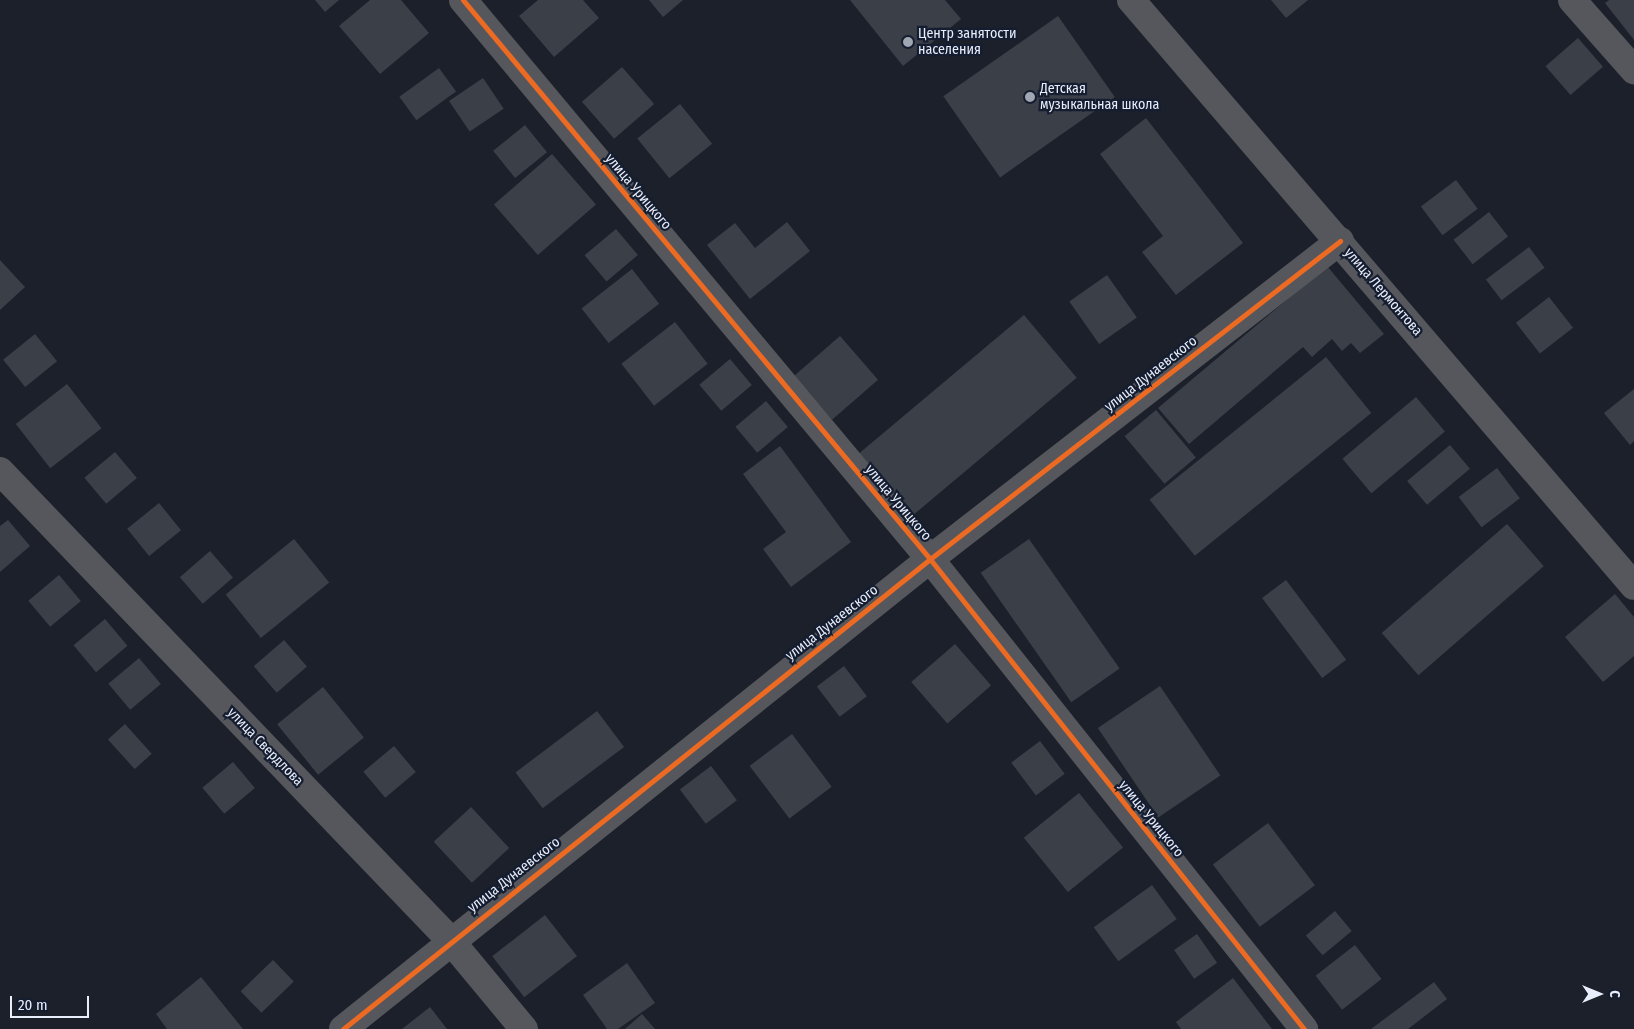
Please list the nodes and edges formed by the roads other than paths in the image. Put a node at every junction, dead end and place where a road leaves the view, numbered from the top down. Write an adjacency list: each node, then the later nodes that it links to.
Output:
1 (463, 0): 7 (street, улица Урицкого)
2 (1131, 0): 5 (street, улица Лермонтова)
3 (1572, 0): 4 (street)
4 (1634, 70)
5 (1340, 241): 7 (street, улица Дунаевского); 8 (street, улица Лермонтова)
6 (0, 471): 9 (street, улица Свердлова)
7 (930, 559): 9 (street, улица Дунаевского); 12 (street, улица Урицкого)
8 (1634, 586)
9 (450, 940): 10 (street, улица Дунаевского); 11 (street, улица Свердлова)
10 (343, 1029)
11 (524, 1029)
12 (1304, 1029)

